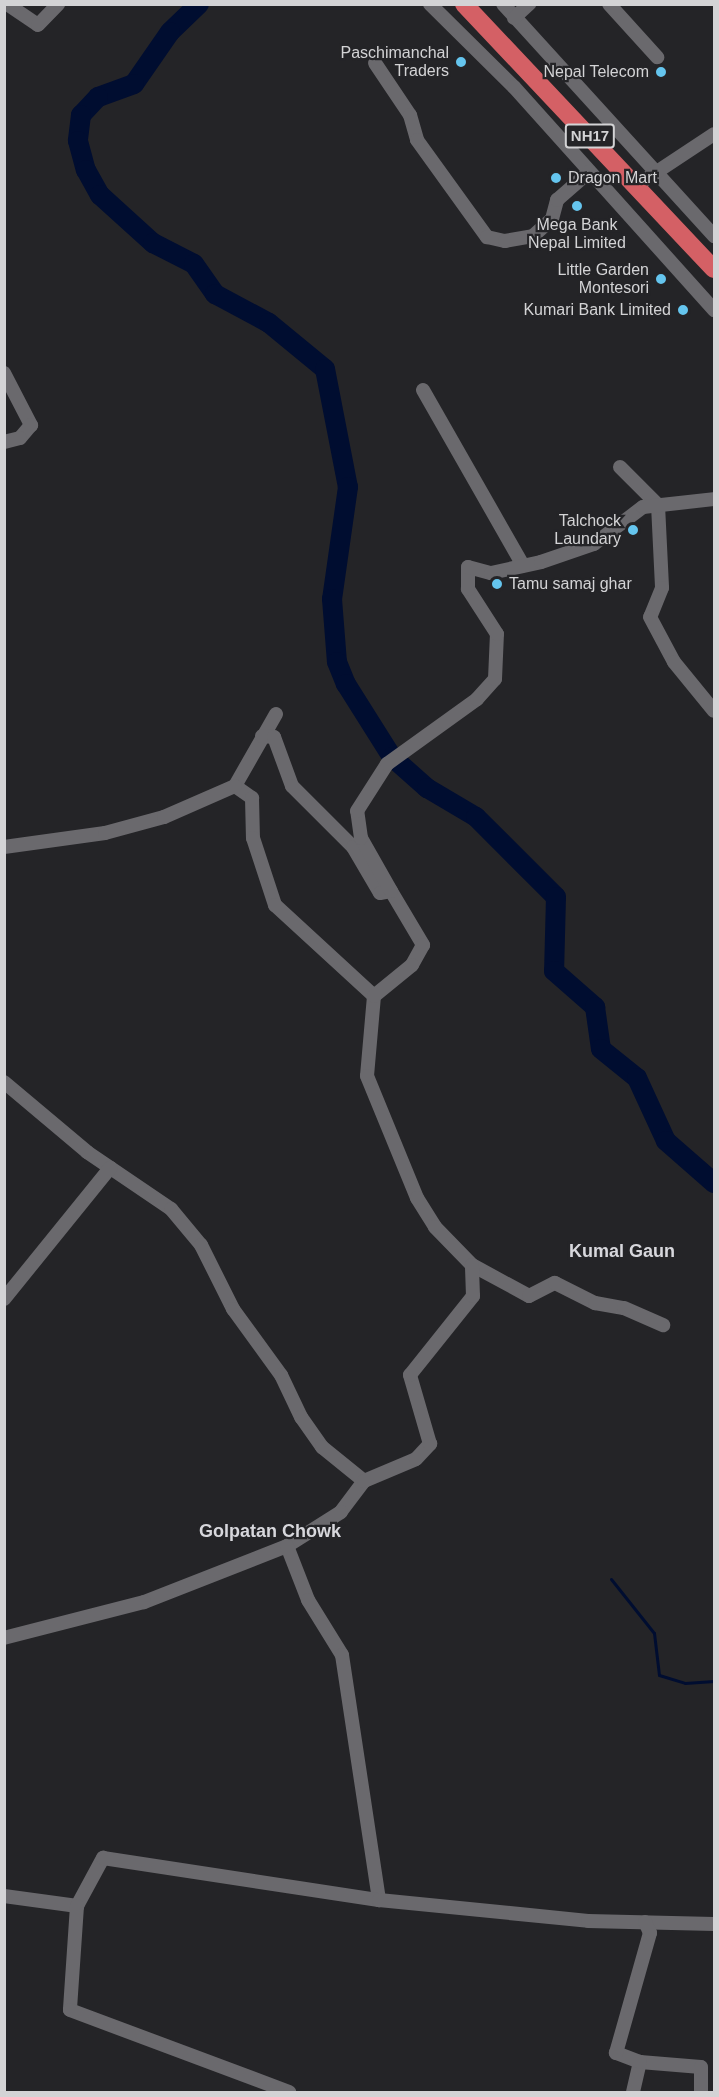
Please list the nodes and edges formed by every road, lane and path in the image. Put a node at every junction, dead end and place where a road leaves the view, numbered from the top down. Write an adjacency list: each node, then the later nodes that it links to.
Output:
1 (7, 4): 2 (street)
2 (58, 4)
3 (430, 4): 13 (street)
4 (503, 4): 8 (street)
5 (529, 4): 8 (street)
6 (609, 4): 9 (street)
7 (473, 7): 14 (highway, NH17)
8 (514, 18): 12 (street)
9 (657, 57)
10 (375, 63): 13 (street)
11 (714, 134): 12 (street)
12 (657, 170): 14 (street); 15 (street)
13 (589, 172): 17 (street)
14 (637, 185): 16 (highway, NH17)
15 (714, 236)
16 (714, 269)
17 (714, 310)
18 (4, 373): 20 (street)
19 (423, 390): 24 (street)
20 (4, 442)
21 (620, 467): 23 (street)
22 (714, 499): 23 (street)
23 (658, 505): 24 (street); 25 (street)
24 (523, 566): 30 (street)
25 (714, 711)
26 (276, 714): 27 (street)
27 (262, 736): 28 (street); 30 (street)
28 (235, 786): 29 (street); 31 (street)
29 (4, 847)
30 (391, 891): 31 (street)
31 (374, 996): 34 (street)
32 (4, 1082): 33 (street)
33 (110, 1168): 35 (street); 37 (street)
34 (472, 1265): 36 (street); 37 (street)
35 (4, 1299)
36 (663, 1325)
37 (364, 1481): 38 (street)
38 (287, 1546): 39 (street); 41 (street)
39 (4, 1638)
40 (4, 1896): 42 (street)
41 (378, 1900): 42 (street); 43 (street)
42 (77, 1906): 46 (street)
43 (645, 1922): 44 (street); 45 (street)
44 (714, 1924)
45 (639, 2062): 47 (street); 48 (street)
46 (289, 2092)
47 (633, 2092)
48 (701, 2092)

